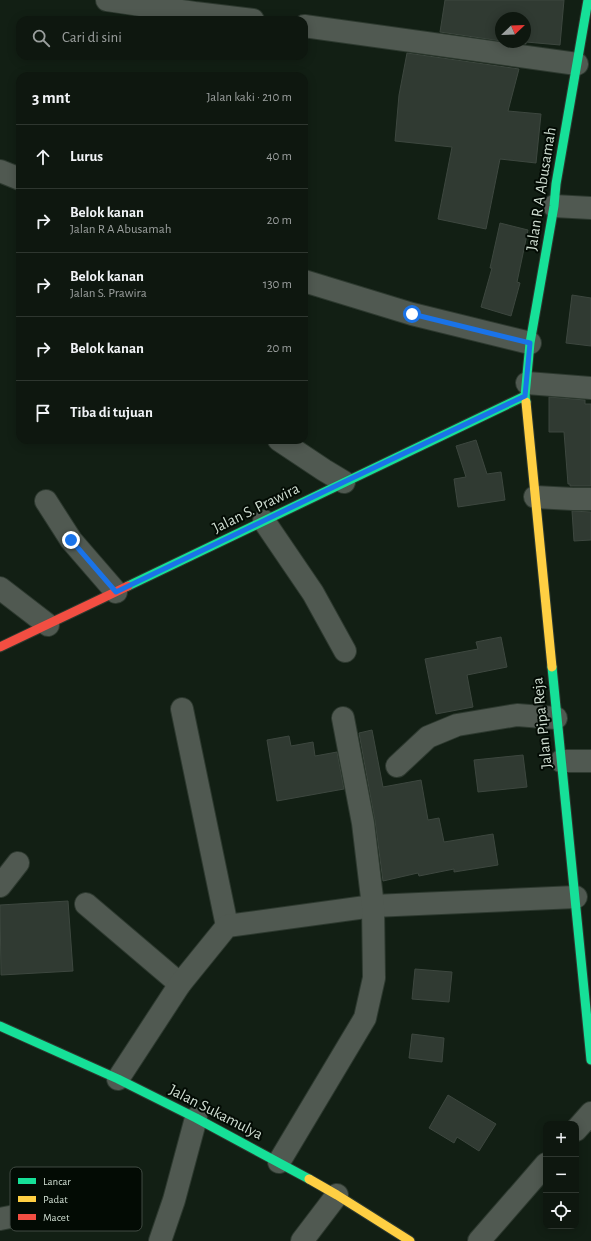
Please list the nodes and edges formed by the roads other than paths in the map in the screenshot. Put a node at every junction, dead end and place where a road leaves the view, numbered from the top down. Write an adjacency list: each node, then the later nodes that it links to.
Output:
1 (107, 0): 3 (street)
2 (589, 1): 6 (street, Jalan R A Abusamah)
3 (196, 7): 4 (street)
4 (235, 16)
5 (308, 27): 6 (street)
6 (577, 64): 9 (street, Jalan R A Abusamah)
7 (0, 171): 8 (street)
8 (16, 177)
9 (554, 206): 10 (street); 12 (street, Jalan R A Abusamah)
10 (591, 208)
11 (308, 282): 12 (street)
12 (530, 343): 14 (street, Jalan R A Abusamah)
13 (591, 388): 14 (street)
14 (526, 390): 16 (street, Jalan S. Prawira); 17 (street, Jalan Pipa Reja)
15 (285, 444): 16 (street)
16 (344, 482): 20 (street, Jalan S. Prawira)
17 (535, 497): 18 (street); 28 (street, Jalan Pipa Reja)
18 (591, 499)
19 (46, 501): 22 (street)
20 (264, 521): 22 (street, Jalan S. Prawira); 25 (street)
21 (0, 588): 23 (street)
22 (116, 592): 23 (street, Jalan S. Prawira)
23 (48, 625): 24 (street, Jalan S. Prawira)
24 (0, 647)
25 (345, 651)
26 (182, 709): 35 (street)
27 (342, 718): 33 (street)
28 (556, 718): 29 (street, Jalan Pipa Reja); 31 (street)
29 (561, 761): 30 (street); 34 (street, Jalan Pipa Reja)
30 (591, 761)
31 (397, 766)
32 (86, 904): 36 (street)
33 (373, 906): 34 (street); 35 (street); 43 (street)
34 (581, 910): 38 (street, Jalan Pipa Reja)
35 (227, 926): 36 (street)
36 (180, 984): 39 (street)
37 (0, 1026): 39 (street, Jalan Sukamulya)
38 (591, 1060)
39 (118, 1079): 41 (street, Jalan Sukamulya)
40 (591, 1113): 42 (street)
41 (196, 1118): 43 (street, Jalan Sukamulya); 48 (street)
42 (579, 1127)
43 (279, 1162): 45 (street, Jalan Sukamulya)
44 (543, 1167): 51 (street)
45 (337, 1195): 49 (street); 50 (street, Jalan Sukamulya)
46 (10, 1217): 47 (street)
47 (0, 1219)
48 (160, 1241)
49 (302, 1241)
50 (410, 1241)
51 (478, 1241)

